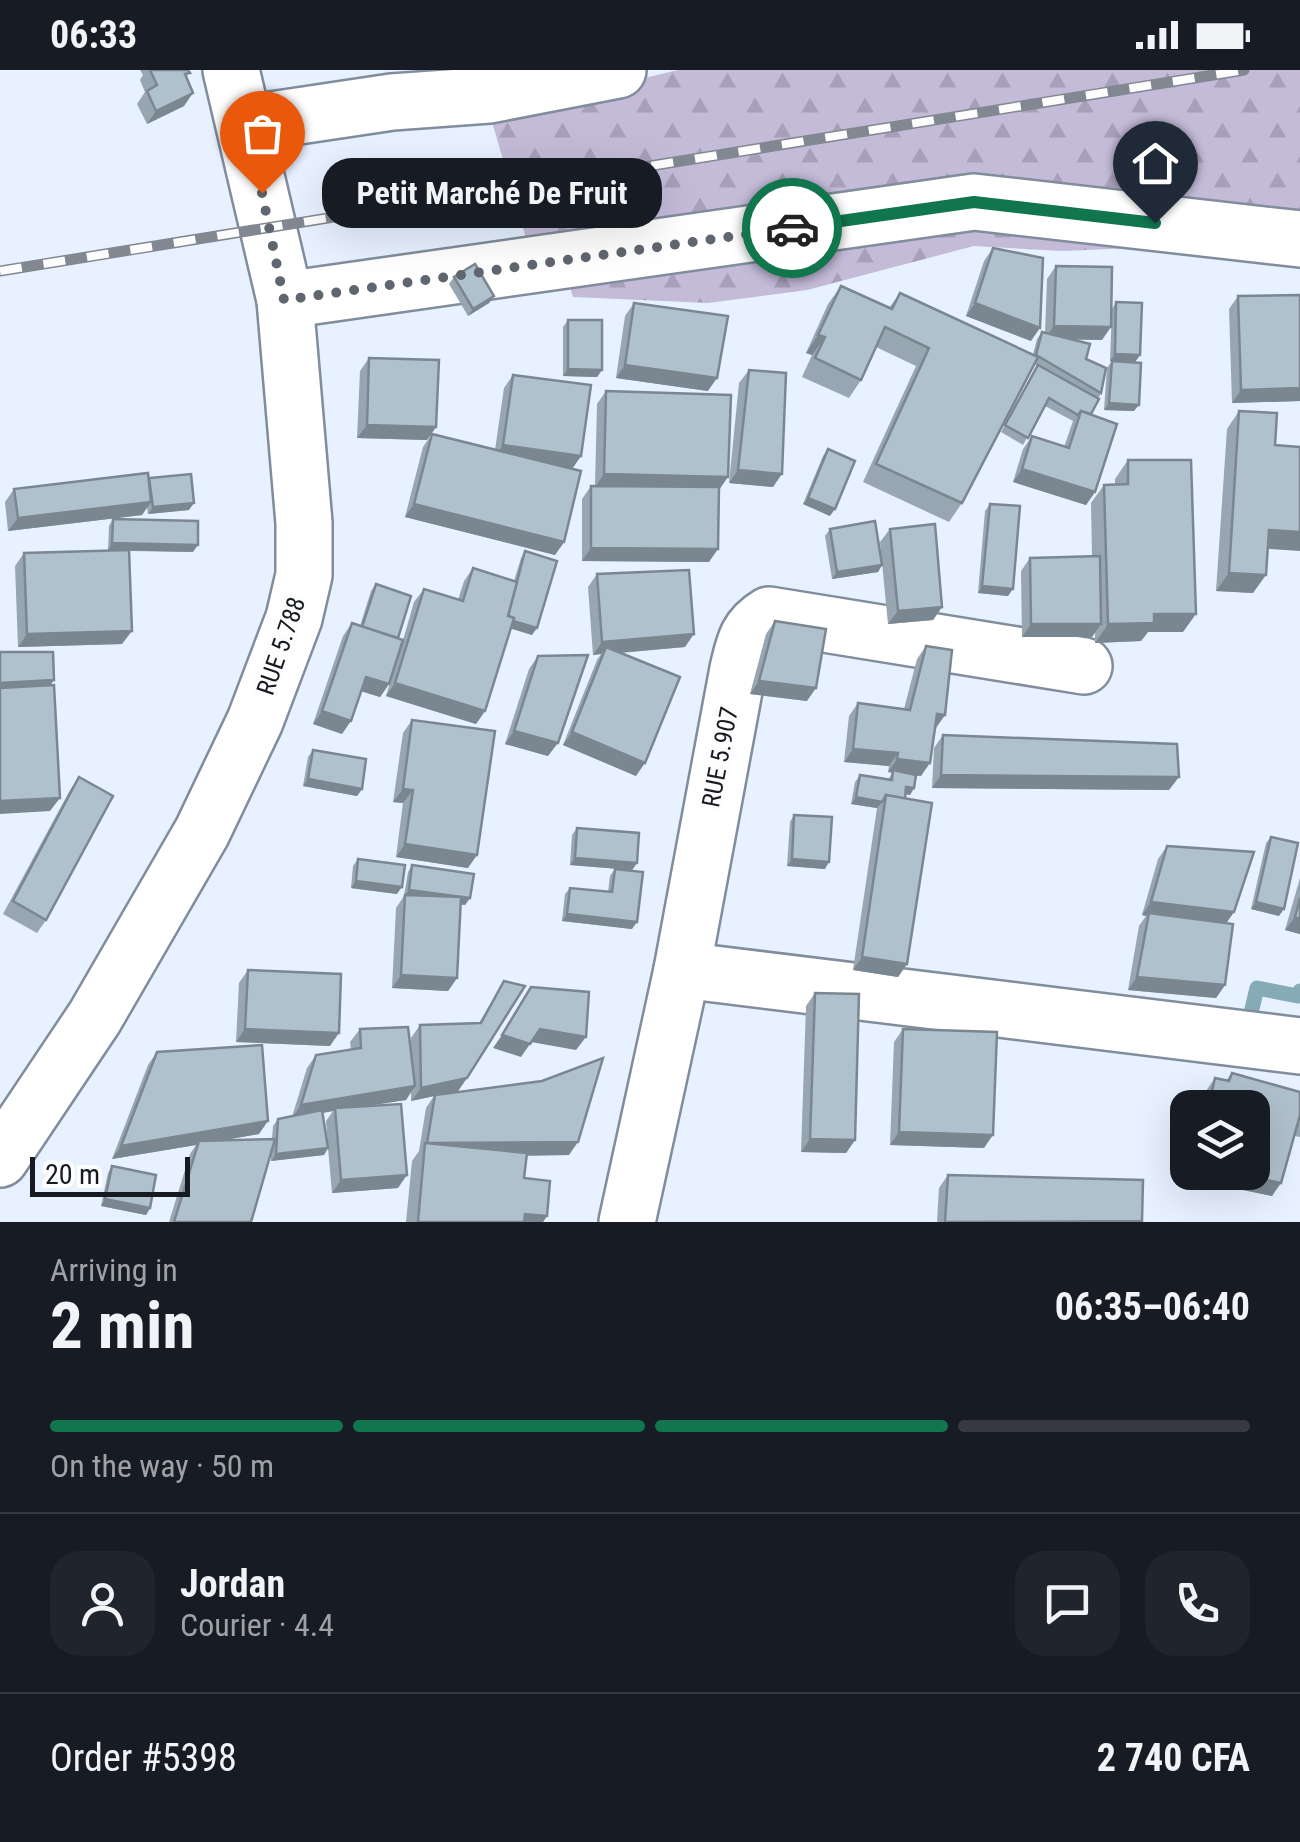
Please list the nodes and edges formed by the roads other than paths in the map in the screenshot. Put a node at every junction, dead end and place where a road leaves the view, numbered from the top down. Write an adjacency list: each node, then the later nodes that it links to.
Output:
1 (231, 70): 3 (street, RUE 5.788)
2 (618, 70): 3 (street)
3 (245, 124): 5 (street, RUE 5.788)
4 (1300, 239): 5 (street)
5 (284, 300): 9 (street, RUE 5.788)
6 (1084, 666): 7 (street, RUE 5.907)
7 (682, 970): 8 (street); 10 (street, RUE 5.907)
8 (1300, 1046)
9 (0, 1158)
10 (627, 1222)

